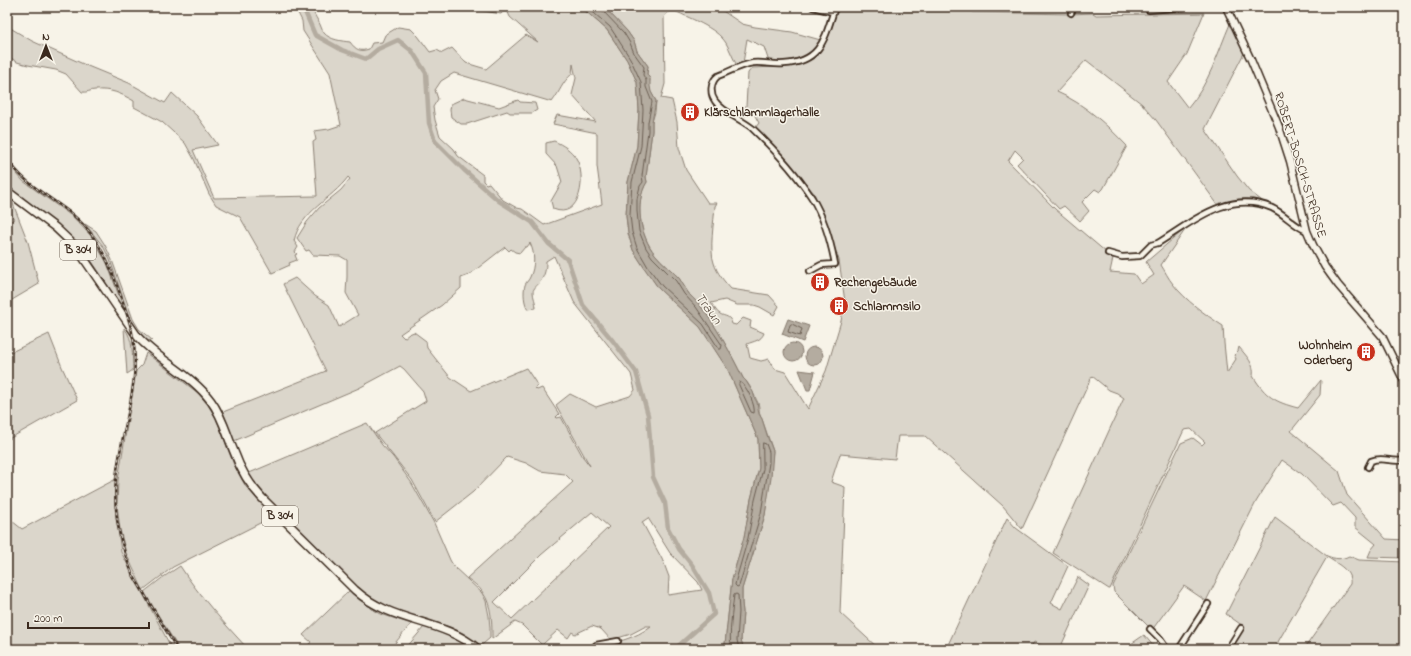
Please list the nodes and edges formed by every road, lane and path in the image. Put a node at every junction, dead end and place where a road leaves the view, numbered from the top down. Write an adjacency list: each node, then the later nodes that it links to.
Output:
1 (813, 7): 6 (street)
2 (1074, 7): 7 (street)
3 (1150, 7): 4 (street)
4 (1186, 7)
5 (1226, 7): 9 (main road, ROBERT-BOSCH-STRASSE)
6 (834, 10): 11 (street)
7 (1071, 13)
8 (7, 191): 19 (main road, B 304)
9 (1308, 231): 10 (street); 12 (main road, ROBERT-BOSCH-STRASSE)
10 (1108, 253)
11 (810, 271)
12 (1404, 381)
13 (1404, 460): 14 (street)
14 (1368, 467)
15 (1208, 604): 22 (street)
16 (1241, 628): 23 (street)
17 (1150, 629): 21 (street)
18 (618, 641): 20 (street)
19 (478, 649)
20 (592, 649)
21 (1167, 649)
22 (1179, 649)
23 (1228, 649)

